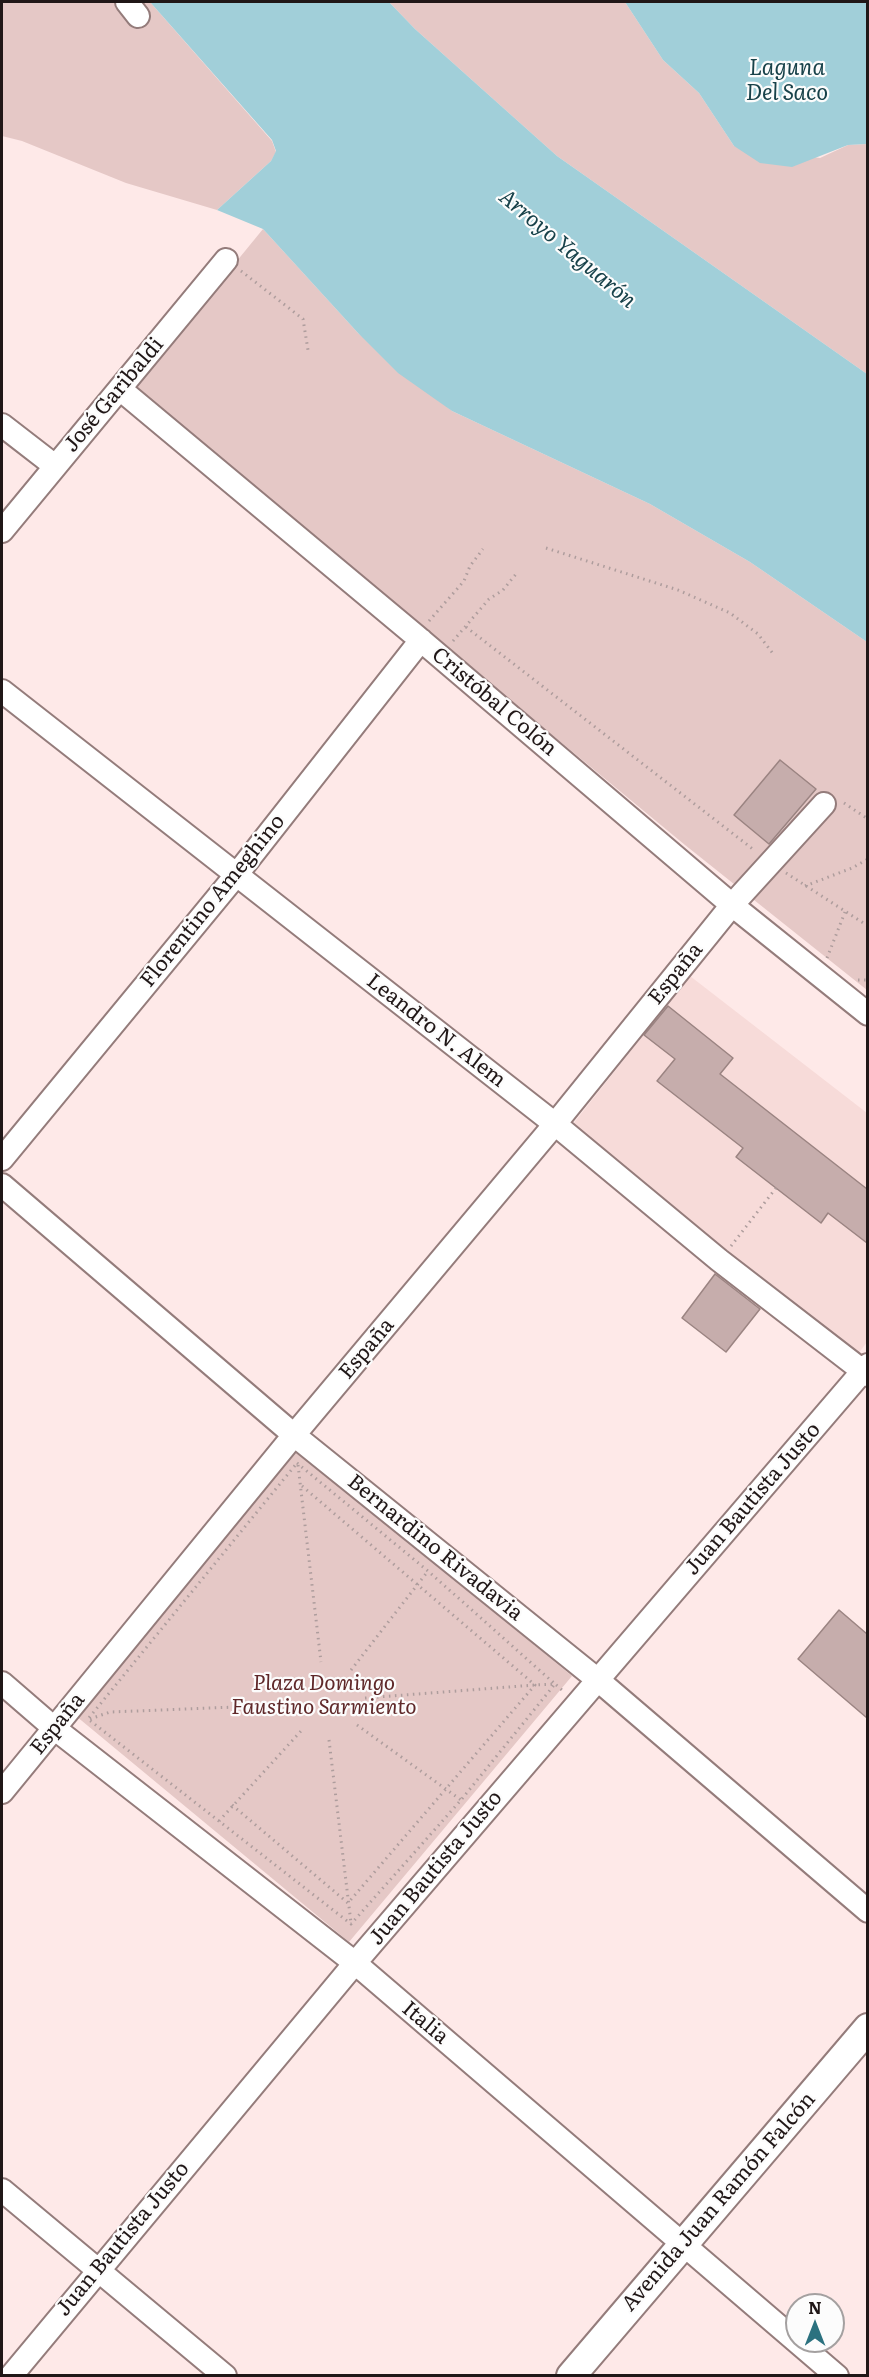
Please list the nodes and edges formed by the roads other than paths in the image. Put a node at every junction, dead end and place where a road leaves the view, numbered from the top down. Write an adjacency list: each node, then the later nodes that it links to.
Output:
1 (226, 260): 2 (street, José Garibaldi)
2 (120, 389): 4 (street, José Garibaldi); 6 (street, Cristóbal Colón)
3 (2, 425): 4 (street)
4 (54, 466): 5 (street, José Garibaldi)
5 (2, 531)
6 (419, 638): 9 (street, Florentino Ameghino); 10 (street, Cristóbal Colón)
7 (2, 691): 9 (street, Leandro N. Alem)
8 (832, 802): 10 (street, España)
9 (237, 874): 12 (street, Leandro N. Alem); 13 (street, Florentino Ameghino)
10 (732, 905): 11 (street, Cristóbal Colón); 12 (street, España)
11 (867, 1014)
12 (555, 1125): 15 (street, Leandro N. Alem); 16 (street, España)
13 (2, 1159)
14 (2, 1185): 16 (street, Bernardino Rivadavia)
15 (866, 1370): 17 (street, Juan Bautista Justo)
16 (294, 1435): 17 (street, Bernardino Rivadavia); 19 (street, España)
17 (597, 1680): 21 (street, Bernardino Rivadavia); 22 (street, Juan Bautista Justo)
18 (2, 1683): 19 (street, Italia)
19 (54, 1728): 20 (street, España); 22 (street, Italia)
20 (2, 1792)
21 (867, 1911)
22 (355, 1963): 25 (street, Italia); 26 (street, Juan Bautista Justo)
23 (867, 2028): 25 (main road, Avenida Juan Ramón Falcón)
24 (2, 2190): 26 (street)
25 (683, 2243): 29 (main road, Avenida Juan Ramón Falcón); 30 (street, Italia)
26 (97, 2270): 27 (street, Juan Bautista Justo); 28 (street)
27 (11, 2376)
28 (225, 2376)
29 (571, 2376)
30 (837, 2376)

